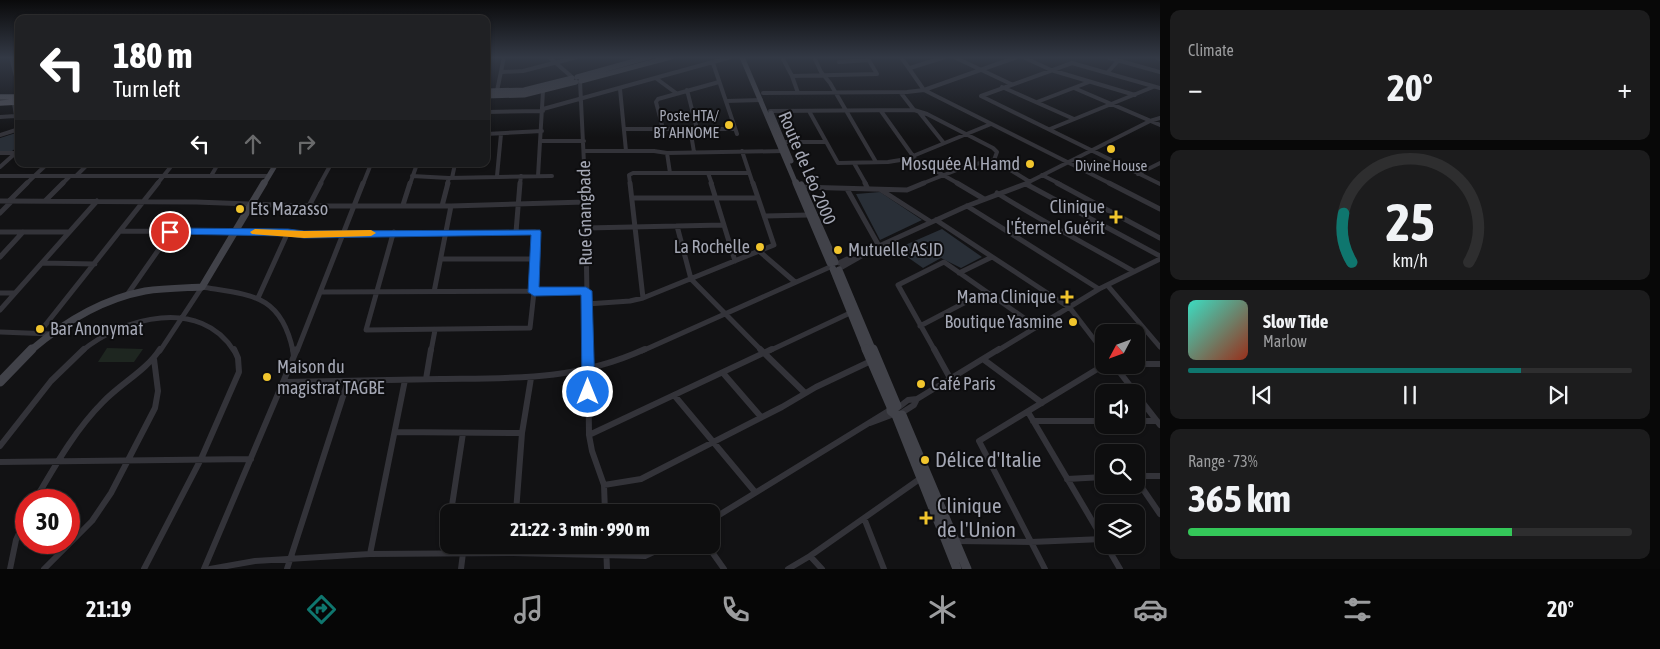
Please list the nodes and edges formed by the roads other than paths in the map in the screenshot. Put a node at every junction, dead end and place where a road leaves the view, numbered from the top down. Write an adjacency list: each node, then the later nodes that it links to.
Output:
1 (499, 84): 28 (street)
2 (558, 84): 28 (street)
3 (565, 84): 24 (street)
4 (578, 84): 39 (street, Rue Gnangbade)
5 (640, 84): 23 (street)
6 (663, 84): 30 (street)
7 (713, 84): 25 (street)
8 (720, 84): 41 (street)
9 (754, 84): 40 (street, Route de Léo 2000)
10 (758, 84): 31 (street, Route de Léo 2000)
11 (795, 84): 33 (street)
12 (829, 84): 32 (street)
13 (920, 84): 26 (street)
14 (943, 84): 26 (street)
15 (1012, 84): 20 (street)
16 (1086, 84): 21 (street)
17 (1095, 84): 34 (street)
18 (1145, 84): 19 (street)
19 (1154, 86): 22 (street); 34 (street)
20 (1002, 87): 43 (street); 64 (street)
21 (1074, 88): 43 (street); 44 (street)
22 (1160, 88)
23 (620, 89): 39 (street); 61 (street)
24 (543, 90): 35 (street); 45 (street)
25 (687, 90): 30 (street); 63 (street)
26 (924, 90): 29 (street); 57 (street)
27 (490, 91): 28 (street)
28 (497, 91)
29 (901, 92): 32 (street); 47 (street)
30 (676, 93): 62 (street)
31 (762, 93): 33 (street); 48 (street, Route de Léo 2000)
32 (835, 93): 33 (street); 46 (street)
33 (798, 94)
34 (1135, 95): 44 (street)
35 (490, 96)
36 (15, 97): 37 (main road)
37 (0, 98)
38 (15, 98): 42 (main road)
39 (582, 98): 45 (street); 71 (street, Rue Gnangbade)
40 (761, 100): 41 (street); 79 (street, Route de Léo 2000)
41 (726, 101): 63 (street)
42 (0, 103)
43 (1036, 103): 55 (street)
44 (1112, 104): 55 (street); 56 (street)
45 (543, 110): 51 (street); 65 (street)
46 (844, 110): 49 (street); 50 (street); 87 (street)
47 (916, 110): 50 (street); 69 (street); 74 (street)
48 (770, 111): 49 (street); 72 (street, Route de Léo 2000)
49 (809, 111): 73 (street)
50 (881, 111): 85 (street)
51 (490, 112)
52 (15, 116): 53 (street)
53 (0, 117)
54 (1160, 118): 56 (street)
55 (1074, 120): 64 (street)
56 (1150, 121): 58 (street); 80 (street)
57 (991, 124): 69 (street); 89 (street)
58 (1160, 125)
59 (690, 128): 62 (street); 63 (street); 82 (street)
60 (15, 129): 66 (street)
61 (624, 129): 62 (street); 77 (street)
62 (662, 129)
63 (697, 129)
64 (1050, 129): 80 (street)
65 (542, 131): 68 (street); 70 (street)
66 (0, 134)
67 (490, 134): 68 (street)
68 (501, 134): 114 (street)
69 (968, 134): 74 (street); 86 (street)
70 (541, 141): 71 (street); 116 (street)
71 (584, 141): 76 (street, Rue Gnangbade)
72 (784, 142): 73 (street); 79 (street, Route de Léo 2000)
73 (824, 142): 88 (street)
74 (943, 142): 85 (street)
75 (15, 151): 83 (street)
76 (585, 151): 77 (street); 137 (street, Rue Gnangbade)
77 (626, 151): 81 (street)
78 (742, 151): 79 (street); 82 (street); 102 (street)
79 (785, 151): 122 (street, Route de Léo 2000)
80 (1091, 151): 89 (street); 104 (street)
81 (667, 152): 82 (street); 101 (street)
82 (694, 152)
83 (0, 153)
84 (15, 153): 91 (street)
85 (913, 156): 87 (street); 118 (street)
86 (994, 160): 118 (street); 120 (street)
87 (876, 162): 88 (street)
88 (854, 163): 124 (street)
89 (1067, 163): 105 (street); 145 (street)
90 (1160, 163): 104 (street)
91 (0, 167)
92 (44, 167): 107 (street)
93 (85, 167): 109 (street)
94 (171, 167): 110 (street)
95 (216, 167): 111 (street)
96 (274, 167): 112 (street)
97 (329, 167): 139 (street)
98 (370, 167): 140 (street)
99 (416, 167): 113 (street)
100 (454, 167): 119 (street)
101 (670, 173): 103 (street); 127 (street)
102 (748, 173): 103 (street); 129 (street)
103 (708, 174): 128 (street)
104 (1138, 174): 121 (street)
105 (1042, 175): 120 (street); 165 (street)
106 (0, 176): 107 (street)
107 (34, 176): 108 (street); 132 (street)
108 (69, 176): 109 (street); 133 (street)
109 (76, 176): 110 (street)
110 (164, 176): 111 (street); 135 (street)
111 (210, 176): 112 (street)
112 (269, 176): 138 (street)
113 (412, 176): 119 (street); 141 (street)
114 (497, 176): 115 (street); 119 (street)
115 (521, 176): 116 (street); 136 (street)
116 (538, 176): 117 (street)
117 (552, 176)
118 (944, 176): 125 (street); 130 (street)
119 (450, 178): 142 (street)
120 (1028, 183): 126 (street); 170 (street)
121 (1160, 184)
122 (799, 187): 123 (street); 147 (street, Route de Léo 2000); 176 (street, Route de Léo 2000)
123 (847, 189): 124 (street); 166 (street)
124 (868, 189): 125 (street)
125 (879, 189): 149 (street)
126 (997, 193): 130 (street); 177 (street)
127 (632, 198): 128 (street); 152 (street)
128 (714, 198): 129 (street); 150 (street)
129 (756, 198): 148 (street)
130 (984, 199): 144 (street)
131 (0, 201): 132 (street)
132 (10, 201): 133 (street); 146 (street)
133 (45, 201): 134 (street)
134 (97, 201): 135 (street); 156 (street)
135 (143, 201): 138 (street); 157 (street)
136 (520, 202): 137 (street); 143 (street); 163 (street)
137 (585, 202): 153 (street, Rue Gnangbade)
138 (253, 203): 139 (street); 159 (street)
139 (308, 206): 140 (street)
140 (354, 206): 141 (street); 164 (street)
141 (403, 206): 142 (street)
142 (442, 206): 143 (street)
143 (451, 206): 162 (street)
144 (967, 206): 149 (street); 183 (street)
145 (1160, 209)
146 (0, 212)
147 (809, 215): 148 (street); 176 (street, Route de Léo 2000)
148 (765, 216): 167 (street)
149 (933, 221): 166 (street); 169 (street)
150 (723, 225): 151 (street); 173 (street)
151 (677, 226): 152 (street); 179 (street)
152 (635, 227): 153 (street); 194 (street)
153 (586, 228): 184 (street, Rue Gnangbade)
154 (0, 232): 155 (street)
155 (23, 232): 156 (street); 168 (street)
156 (69, 232): 174 (street)
157 (120, 232): 158 (street); 175 (street)
158 (170, 232): 159 (street); 192 (street)
159 (236, 232): 160 (street); 182 (street)
160 (288, 232): 164 (street); 193 (street)
161 (394, 232): 162 (street); 164 (street); 186 (street)
162 (447, 232): 163 (street); 172 (street)
163 (516, 232): 171 (street)
164 (343, 234): 185 (street)
165 (1160, 238)
166 (879, 246): 176 (street)
167 (759, 251): 173 (street); 180 (street)
168 (0, 256)
169 (992, 257): 178 (street); 196 (street)
170 (1160, 258): 177 (street)
171 (535, 259): 172 (street); 188 (street)
172 (441, 260): 187 (street)
173 (735, 261): 179 (street)
174 (42, 263): 175 (street); 191 (street)
175 (95, 264): 205 (street)
176 (835, 266): 180 (street); 198 (street, Route de Léo 2000); 232 (street, Route de Léo 2000)
177 (1133, 271): 181 (street)
178 (959, 273): 189 (street); 201 (street)
179 (691, 279): 194 (street); 199 (street)
180 (795, 282): 199 (street)
181 (1108, 286): 183 (street); 208 (street)
182 (202, 287): 192 (street); 193 (street); 200 (street)
183 (1099, 290): 196 (street)
184 (586, 291): 188 (street); 195 (street, Rue Gnangbade)
185 (321, 292): 186 (street); 210 (street)
186 (376, 292): 187 (street); 203 (street)
187 (434, 292): 188 (street)
188 (534, 292): 203 (street)
189 (984, 292): 201 (street); 202 (street)
190 (0, 293): 191 (street)
191 (15, 293): 197 (street)
192 (127, 296): 206 (street)
193 (258, 298): 210 (street)
194 (643, 298): 195 (street)
195 (586, 304): 216 (street, Rue Gnangbade)
196 (1070, 308): 202 (street); 207 (street)
197 (0, 310)
198 (850, 313): 209 (street); 213 (street, Route de Léo 2000)
199 (724, 314): 209 (street); 216 (street)
200 (184, 317): 211 (street); 244 (street); 245 (street)
201 (920, 326): 222 (street)
202 (1037, 327): 212 (street)
203 (435, 330): 223 (street)
204 (0, 332): 205 (street)
205 (39, 333): 206 (street)
206 (52, 334): 220 (street)
207 (1095, 340)
208 (1160, 346)
209 (764, 353): 218 (street); 228 (street)
210 (294, 357): 226 (street)
211 (154, 359): 247 (street); 249 (street)
212 (983, 359): 222 (street); 230 (street)
213 (871, 361): 228 (street); 232 (street, Route de Léo 2000)
214 (1145, 364): 215 (street)
215 (1160, 364)
216 (588, 370): 221 (street); 242 (street, Rue Gnangbade)
217 (1095, 371): 230 (street)
218 (723, 373): 229 (street); 234 (street)
219 (1121, 374): 227 (street)
220 (1, 378)
221 (531, 378): 223 (street); 241 (street)
222 (950, 378): 232 (street)
223 (426, 379): 224 (street)
224 (405, 380): 225 (street); 239 (street)
225 (348, 381): 226 (street); 279 (street)
226 (284, 382): 246 (street)
227 (1129, 384)
228 (805, 393): 234 (street)
229 (674, 395): 242 (street); 243 (street)
230 (1042, 403): 233 (street)
231 (1145, 405): 238 (street)
232 (897, 411): 253 (street, Route de Léo 2000); 258 (street); 266 (street)
233 (1028, 412): 235 (street); 267 (street)
234 (761, 417): 243 (street)
235 (1033, 421): 236 (street); 254 (street)
236 (1095, 421)
237 (1145, 422): 238 (street)
238 (1159, 423)
239 (395, 432): 240 (street); 271 (street)
240 (463, 433): 241 (street); 259 (street)
241 (522, 433): 260 (street)
242 (589, 435): 255 (street, Rue Gnangbade)
243 (713, 441): 255 (street); 258 (street)
244 (0, 446)
245 (201, 459): 246 (street); 247 (street); 282 (street)
246 (251, 459): 283 (street)
247 (127, 460): 249 (street); 281 (street)
248 (0, 462): 249 (street)
249 (57, 462): 256 (street)
250 (1160, 476): 252 (street)
251 (1095, 477): 254 (street)
252 (1145, 477)
253 (920, 478): 264 (street); 292 (street, Route de Léo 2000)
254 (1067, 478): 265 (street)
255 (604, 485): 261 (street, Rue Gnangbade)
256 (41, 489)
257 (1145, 491): 263 (street)
258 (755, 492): 262 (street)
259 (452, 504)
260 (517, 504)
261 (605, 504)
262 (720, 514)
263 (1160, 514)
264 (864, 518): 278 (street); 291 (street)
265 (1095, 526)
266 (954, 541): 267 (street); 293 (street)
267 (1031, 542): 268 (street); 294 (street)
268 (1095, 542)
269 (15, 545): 280 (street)
270 (440, 553): 271 (street)
271 (370, 554): 279 (street)
272 (463, 554): 286 (street)
273 (591, 554): 277 (street)
274 (649, 554): 277 (street)
275 (713, 554): 288 (street)
276 (1111, 554): 295 (street)
277 (606, 555): 287 (street)
278 (810, 556): 289 (street); 290 (street)
279 (290, 560): 284 (street); 285 (street)
280 (10, 569)
281 (44, 569)
282 (144, 569)
283 (204, 569)
284 (210, 569)
285 (287, 569)
286 (461, 569)
287 (607, 569)
288 (724, 569)
289 (788, 569)
290 (822, 569)
291 (884, 569)
292 (957, 569)
293 (966, 569)
294 (1045, 569)
295 (1120, 569)

